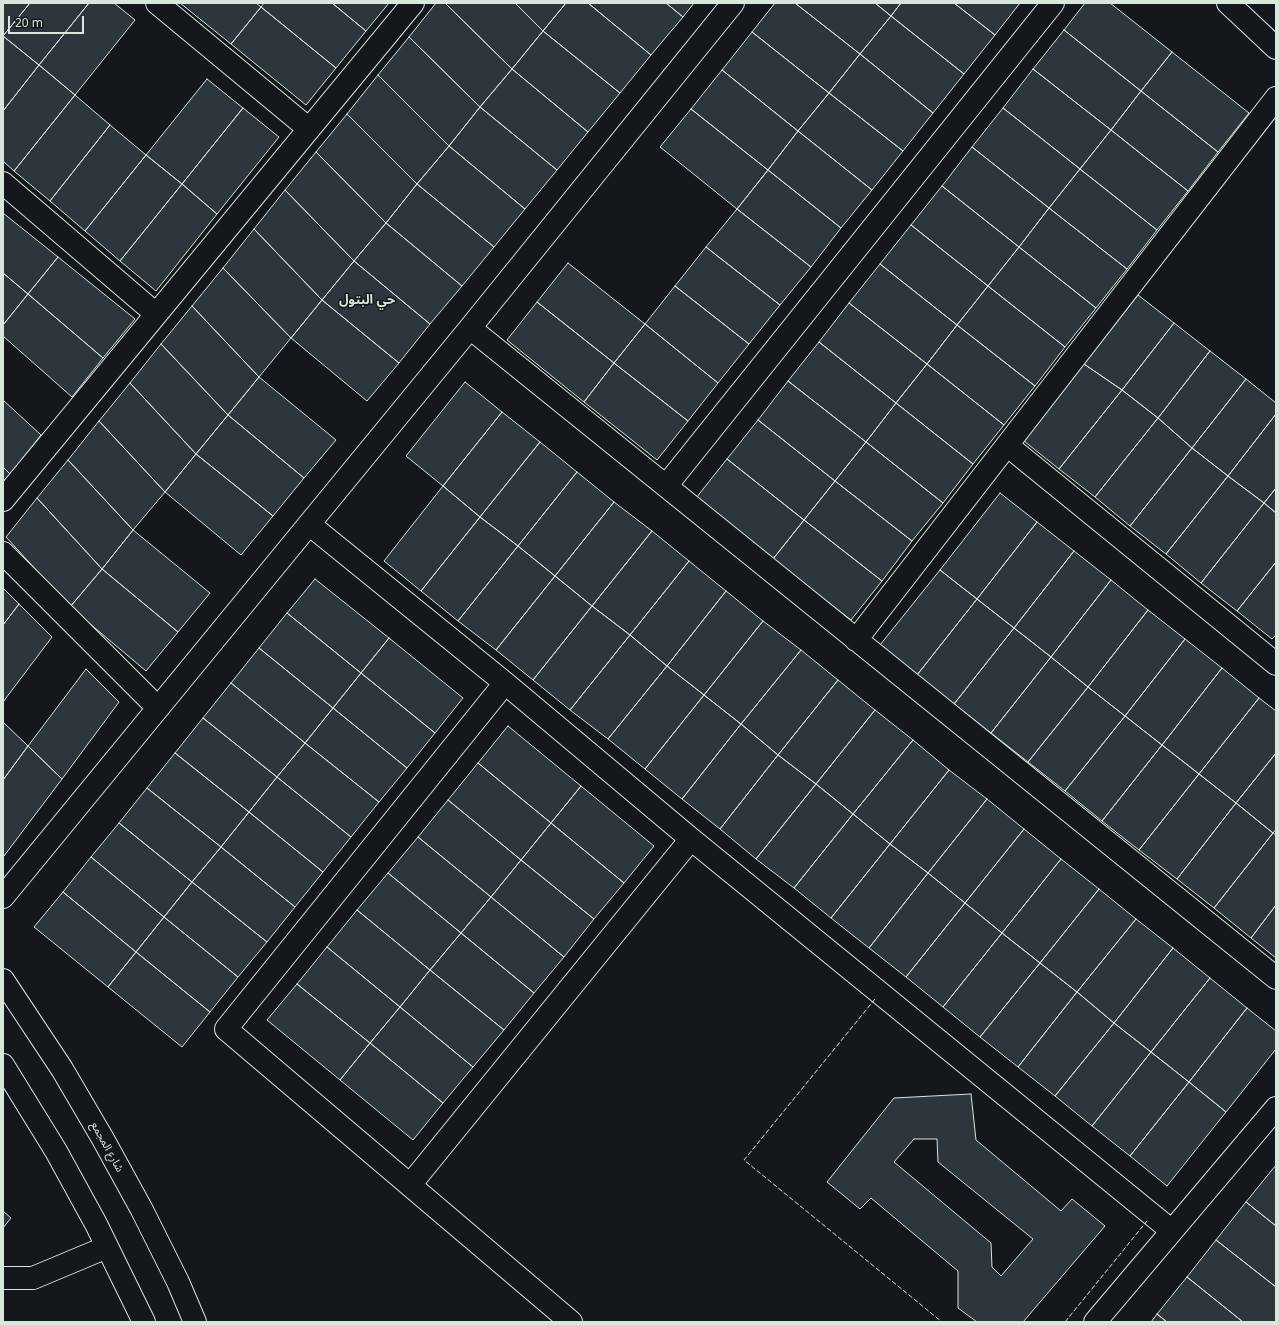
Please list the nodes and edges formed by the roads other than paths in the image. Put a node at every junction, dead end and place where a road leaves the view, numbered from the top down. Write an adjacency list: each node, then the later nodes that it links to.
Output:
1 (157, 3): 8 (street)
2 (413, 3): 8 (street)
3 (733, 3): 11 (street)
4 (1053, 3): 13 (street)
5 (1228, 3): 6 (street)
6 (1276, 48)
7 (1276, 98): 12 (street)
8 (309, 129): 10 (street)
9 (3, 183): 10 (street)
10 (156, 314): 14 (street)
11 (470, 328): 13 (street); 15 (street)
12 (1007, 445): 17 (street); 18 (street)
13 (666, 486): 17 (street)
14 (3, 500)
15 (309, 524): 19 (street); 20 (street)
16 (3, 553): 20 (street)
17 (856, 640): 23 (street)
18 (1276, 664)
19 (505, 683): 21 (street); 27 (street)
20 (158, 708): 22 (street)
21 (691, 839): 27 (street); 28 (street)
22 (3, 897)
23 (1276, 978)
24 (3, 980): 32 (street, شارع المجمع)
25 (3, 1065): 29 (street)
26 (1276, 1108): 28 (street)
27 (410, 1185): 33 (street)
28 (1172, 1231): 34 (street)
29 (107, 1248): 30 (street); 31 (street)
30 (3, 1278)
31 (144, 1322)
32 (195, 1322)
33 (571, 1322)
34 (1095, 1322)

